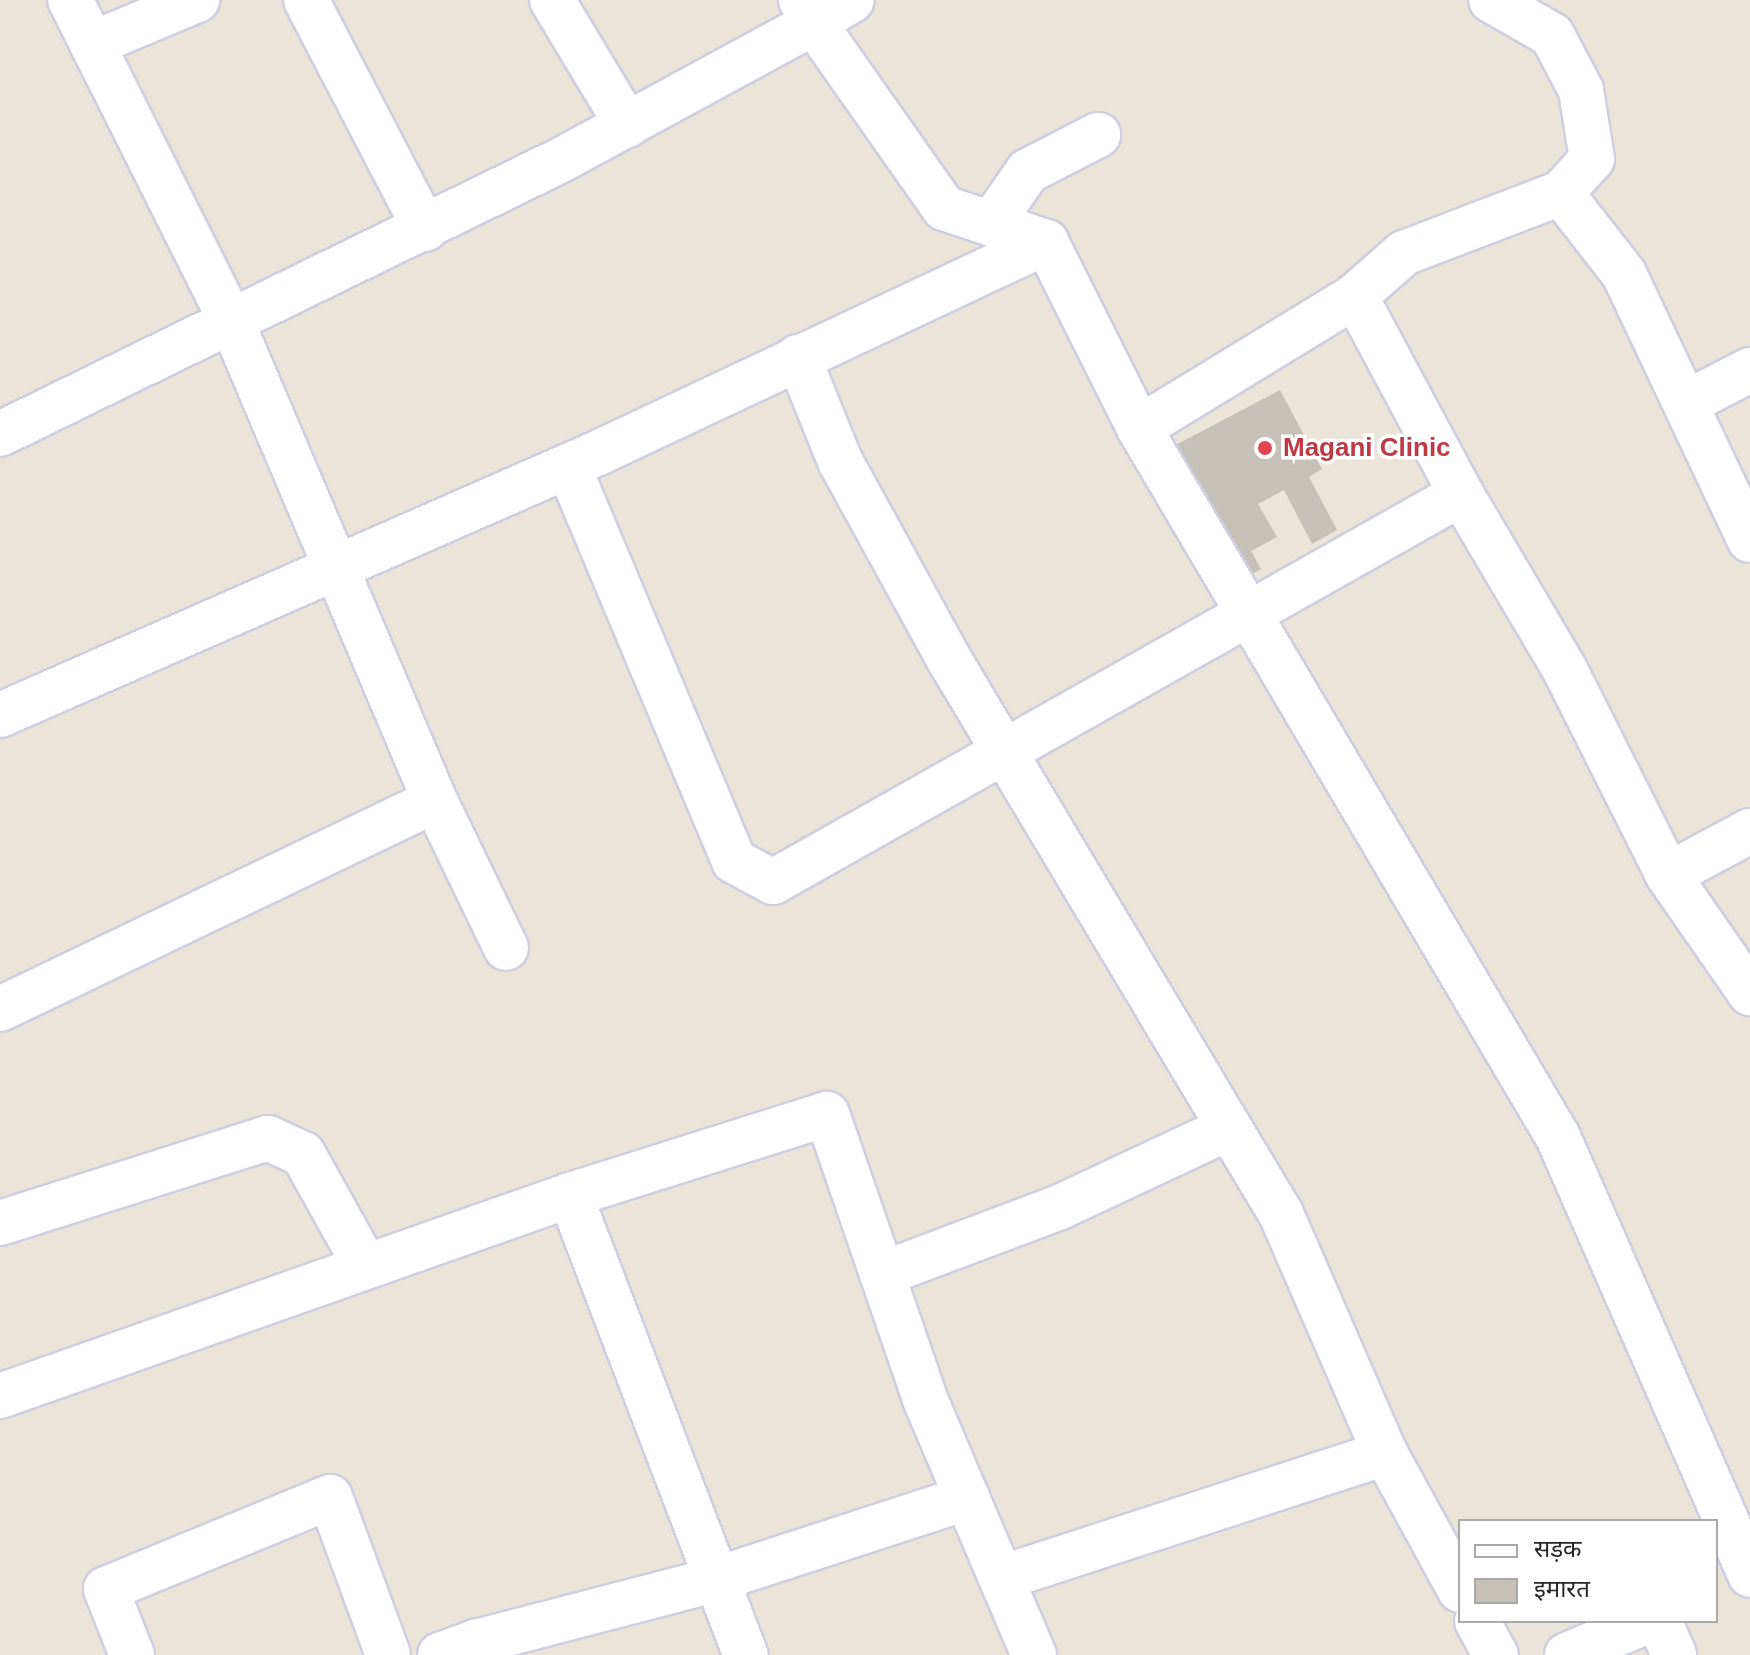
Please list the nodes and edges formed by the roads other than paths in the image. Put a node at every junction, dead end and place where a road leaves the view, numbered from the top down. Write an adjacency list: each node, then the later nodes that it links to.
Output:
1 (70, 0): 8 (street)
2 (197, 0): 8 (street)
3 (306, 0): 13 (street)
4 (552, 0): 9 (street)
5 (852, 0): 7 (street)
6 (1491, 0): 11 (street)
7 (808, 11): 9 (street); 12 (street)
8 (92, 44): 16 (street)
9 (627, 125): 13 (street)
10 (1098, 135): 12 (street)
11 (1561, 193): 15 (street); 19 (street)
12 (991, 224): 14 (street)
13 (425, 229): 16 (street)
14 (1046, 242): 17 (street); 20 (street)
15 (1355, 296): 20 (street); 23 (street)
16 (233, 325): 21 (street); 25 (street)
17 (798, 357): 22 (street); 28 (street)
18 (1750, 370): 19 (street)
19 (1688, 402): 24 (street)
20 (1139, 428): 26 (street)
21 (0, 434)
22 (568, 466): 25 (street); 28 (street)
23 (1461, 494): 26 (street); 31 (street)
24 (1750, 540)
25 (332, 570): 27 (street); 29 (street)
26 (1248, 617): 28 (street); 43 (street)
27 (0, 715)
28 (1004, 753): 35 (street)
29 (435, 801): 32 (street); 34 (street)
30 (1750, 831): 31 (street)
31 (1668, 875): 33 (street)
32 (506, 948)
33 (1750, 993)
34 (0, 1009)
35 (1229, 1128): 39 (street); 41 (street)
36 (570, 1195): 38 (street); 39 (street); 45 (street)
37 (0, 1223): 38 (street)
38 (366, 1267): 40 (street)
39 (882, 1274): 42 (street)
40 (0, 1396)
41 (1385, 1453): 44 (street); 46 (street)
42 (967, 1498): 44 (street); 45 (street)
43 (1750, 1576): 47 (street)
44 (1001, 1578): 55 (street)
45 (717, 1579): 51 (street); 54 (street)
46 (1458, 1586)
47 (1718, 1592)
48 (1478, 1623): 56 (street)
49 (1643, 1623): 57 (street)
50 (1660, 1623): 58 (street)
51 (465, 1651)
52 (132, 1655): 53 (street)
53 (388, 1655)
54 (746, 1655)
55 (1034, 1655)
56 (1496, 1655)
57 (1567, 1655)
58 (1674, 1655)

